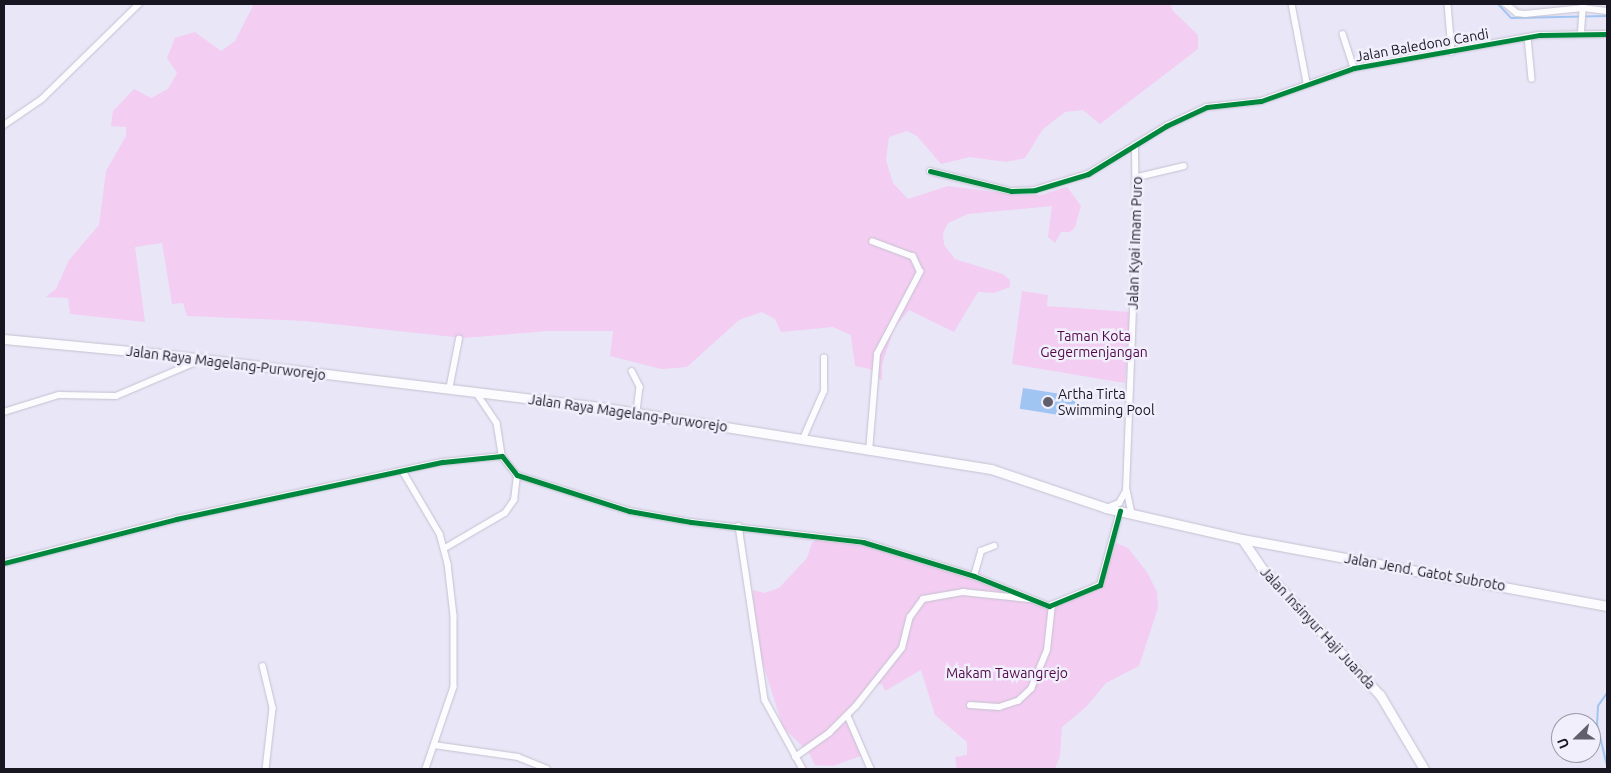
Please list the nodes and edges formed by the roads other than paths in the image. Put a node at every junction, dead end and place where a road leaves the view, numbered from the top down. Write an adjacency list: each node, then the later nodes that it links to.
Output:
1 (139, 4): 15 (street)
2 (1292, 4): 14 (street)
3 (1448, 4): 11 (street)
4 (1506, 4): 5 (street)
5 (1583, 8): 6 (street); 7 (street)
6 (1607, 11)
7 (1581, 32): 9 (street, Jalan Baledono Candi); 10 (street, Jalan Baledono Candi)
8 (1343, 34): 12 (street)
9 (1607, 34)
10 (1528, 38): 11 (street, Jalan Baledono Candi); 13 (street)
11 (1452, 52): 12 (street, Jalan Baledono Candi)
12 (1354, 68): 14 (street, Jalan Baledono Candi)
13 (1532, 79)
14 (1307, 83): 16 (street, Jalan Baledono Candi)
15 (4, 125)
16 (1135, 146): 18 (street, Jalan Baledono Candi); 19 (street, Jalan Kyai Imam Puro)
17 (1184, 166): 19 (street)
18 (930, 171)
19 (1138, 177): 35 (street, Jalan Kyai Imam Puro)
20 (873, 242): 31 (street)
21 (4, 339): 24 (main road, Jalan Raya Magelang-Purworejo)
22 (459, 339): 26 (street)
23 (824, 358): 30 (street)
24 (202, 360): 26 (main road, Jalan Raya Magelang-Purworejo); 28 (street)
25 (632, 371): 29 (street)
26 (450, 390): 27 (main road, Jalan Raya Magelang-Purworejo)
27 (476, 392): 29 (main road, Jalan Raya Magelang-Purworejo); 32 (street)
28 (4, 412)
29 (637, 412): 30 (main road, Jalan Raya Magelang-Purworejo)
30 (802, 441): 31 (main road, Jalan Raya Magelang-Purworejo)
31 (869, 452): 36 (main road, Jalan Raya Magelang-Purworejo)
32 (502, 456): 33 (street); 34 (street)
33 (404, 473): 42 (street); 43 (street)
34 (517, 475): 39 (street); 42 (street)
35 (1126, 484): 36 (street, Jalan Kyai Imam Puro); 38 (street)
36 (1106, 508): 37 (main road, Jalan Raya Magelang-Purworejo)
37 (1120, 511): 38 (main road, Jalan Raya Magelang-Purworejo); 46 (street)
38 (1132, 513): 40 (main road, Jalan Raya Magelang-Purworejo)
39 (739, 526): 44 (street); 52 (street)
40 (1242, 539): 47 (main road, Jalan Jend. Gatot Subroto); 58 (main road, Jalan Insinyur Haji Juanda)
41 (994, 546): 44 (street)
42 (445, 548): 51 (street)
43 (4, 563)
44 (974, 576): 45 (street)
45 (1032, 600): 46 (street); 50 (street)
46 (1052, 605): 49 (street)
47 (1607, 606)
48 (263, 666): 53 (street)
49 (970, 705)
50 (848, 716): 52 (street); 57 (street)
51 (434, 746): 54 (street); 55 (street)
52 (795, 757): 56 (street)
53 (266, 769)
54 (426, 769)
55 (546, 769)
56 (803, 769)
57 (871, 769)
58 (1424, 769)

